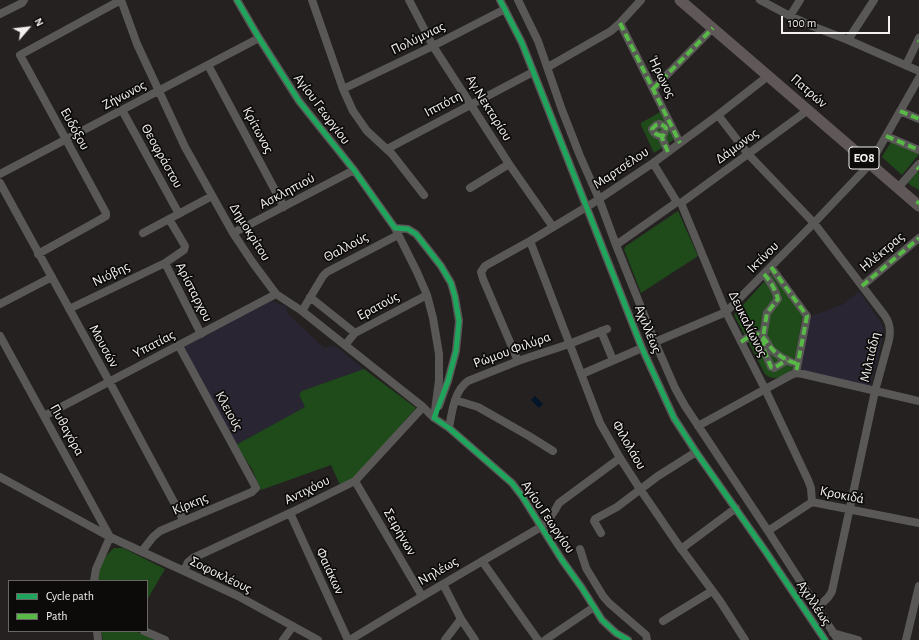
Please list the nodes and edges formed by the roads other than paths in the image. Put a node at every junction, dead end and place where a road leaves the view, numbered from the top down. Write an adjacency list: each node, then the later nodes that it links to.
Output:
1 (121, 0): 31 (street, Δημοκρίτου); 40 (street, Ευδόξου)
2 (237, 0): 18 (street, Αγίου Γεωργίου)
3 (312, 0): 29 (street)
4 (409, 0): 21 (street, Αγ.Νεκταρίου)
5 (500, 0): 13 (street, Αχιλλέως)
6 (518, 0): 24 (street, Αχιλλέως)
7 (640, 0): 16 (street)
8 (680, 0): 17 (main road, Πατρών / ΕΟ8)
9 (800, 0): 15 (street)
10 (874, 0): 19 (street)
11 (22, 1): 14 (street)
12 (765, 1): 15 (street)
13 (505, 9): 21 (street, Πολύμνιας); 26 (street, Αχιλλέως)
14 (0, 14)
15 (790, 16): 19 (street)
16 (620, 23): 24 (street); 30 (street, Ήρωνος)
17 (713, 28): 27 (main road, Πατρών / ΕΟ8); 30 (street)
18 (259, 38): 22 (street, Ζήνωνος); 50 (street, Αγίου Γεωργίου)
19 (848, 40): 23 (street)
20 (919, 40): 23 (street)
21 (433, 46): 29 (street, Πολύμνιας); 32 (street, Αγ.Νεκταρίου)
22 (208, 65): 31 (street, Ζήνωνος); 60 (street, Κρίτωνος)
23 (906, 65): 25 (street)
24 (548, 67): 57 (street, Αχιλλέως)
25 (919, 71)
26 (533, 72): 32 (street, Ιππότη); 61 (street, Αχιλλέως)
27 (768, 76): 34 (main road, Πατρών / ΕΟ8); 36 (street, Μαρτσέλου)
28 (919, 78): 35 (street, Ικτίνου)
29 (343, 89): 42 (street)
30 (654, 89): 41 (street, Ήρωνος)
31 (158, 91): 33 (street, Ζήνωνος); 56 (street, Δημοκρίτου)
32 (471, 104): 42 (street, Ιππότη); 47 (street, Αγ.Νεκταρίου)
33 (122, 110): 40 (street, Ζήνωνος); 62 (street, Θεοφράστου)
34 (808, 110): 45 (street, Δάμωνος); 48 (main road, Πατρών / ΕΟ8)
35 (900, 111): 37 (street); 39 (street, Ικτίνου)
36 (718, 115): 41 (street, Μαρτσέλου); 45 (street, Μιλτιάδη)
37 (919, 119)
38 (662, 136): 44 (street)
39 (886, 136): 43 (street); 48 (street, Ικτίνου)
40 (66, 140): 51 (street, Ζήνωνος); 72 (street, Ευδόξου)
41 (680, 143): 44 (street, Μαρτσέλου)
42 (386, 149): 55 (street)
43 (919, 150)
44 (668, 152): 46 (street, Μαρτσέλου)
45 (748, 154): 58 (street, Δάμωνος); 64 (street, Μιλτιάδη)
46 (653, 163): 57 (street, Μαρτσέλου); 58 (street, Δευκαλίωνος)
47 (509, 164): 53 (street); 65 (street, Αγ.Νεκταρίου)
48 (870, 164): 54 (main road, Πατρών / ΕΟ8); 64 (street, Ικτίνου)
49 (918, 167): 54 (street)
50 (354, 170): 60 (street, Ασκληπιού); 66 (street, Αγίου Γεωργίου)
51 (0, 174)
52 (0, 183): 72 (street, Μουσών)
53 (470, 188)
54 (898, 188): 59 (main road, Πατρών / ΕΟ8)
55 (424, 195)
56 (212, 196): 62 (street); 68 (street, Δημοκρίτου)
57 (599, 199): 61 (street, Μαρτσέλου); 71 (street, Αχιλλέως)
58 (679, 203): 71 (street, Δάμωνος); 84 (street, Δευκαλίωνος)
59 (918, 204)
60 (284, 207): 68 (street, Ασκληπιού)
61 (586, 207): 65 (street, Μαρτσέλου); 94 (street, Αχιλλέως)
62 (179, 214): 63 (street)
63 (169, 219): 67 (street); 73 (street, Νιόβης)
64 (814, 223): 74 (street, Ικτίνου); 77 (street, Μιλτιάδη)
65 (553, 227): 70 (street, Μαρτσέλου)
66 (396, 232): 79 (street, Αγίου Γεωργίου); 80 (street, Θαλλούς); 108 (street)
67 (143, 233)
68 (233, 233): 78 (street, Δημοκρίτου)
69 (919, 238): 77 (street, Ηλέκτρας)
70 (530, 241): 91 (street, Φιλολάου); 97 (street, Μαρτσέλου)
71 (616, 245): 89 (street, Αχιλλέως)
72 (38, 254): 76 (street, Μουσών)
73 (165, 263): 82 (street, Νιόβης); 86 (street, Αρίσταρχου)
74 (771, 267): 75 (street, Ικτίνου); 98 (street)
75 (764, 274): 84 (street, Ικτίνου); 88 (street)
76 (52, 277): 81 (street); 82 (street, Μουσών)
77 (862, 286): 103 (street, Μιλτιάδη)
78 (276, 294): 83 (street, Δημοκρίτου); 86 (street, Υπατίας)
79 (426, 296): 85 (street, Ερατούς); 108 (street, Αγίου Γεωργίου)
80 (310, 297): 83 (street, Θαλλούς); 85 (street)
81 (0, 304)
82 (69, 309): 101 (street, Μουσών)
83 (302, 311): 92 (street, Δημοκρίτου)
84 (726, 312): 89 (street, Ικτίνου); 90 (street, Δευκαλίωνος)
85 (355, 333): 92 (street, Ερατούς)
86 (201, 334): 93 (street, Υπατίας)
87 (0, 336): 107 (street, Πυθαγόρα)
88 (764, 337): 90 (street); 96 (street); 96 (street)
89 (655, 342): 109 (street, Αχιλλέως)
90 (741, 342): 102 (street, Δευκαλίωνος)
91 (569, 344): 95 (street, Ρώμου Φιλύρα); 97 (street, Ρώμου Φιλύρα); 100 (street, Φιλολάου)
92 (345, 345): 106 (street, Δημοκρίτου)
93 (179, 346): 101 (street, Υπατίας); 116 (street, Κλειούς)
94 (642, 348): 95 (street); 112 (street, Αχιλλέως)
95 (613, 360): 100 (street)
96 (787, 360): 98 (street)
97 (518, 361): 104 (street, Ρώμου Φιλύρα)
98 (798, 364): 99 (street)
99 (796, 373): 102 (street); 103 (street)
100 (582, 374): 113 (street, Φιλολάου)
101 (109, 381): 107 (street, Υπατίας); 122 (street, Μουσών)
102 (765, 389): 109 (street); 118 (street, Δευκαλίωνος)
103 (875, 391): 105 (street); 120 (street, Μιλτιάδη)
104 (455, 400): 110 (street, Ρώμου Φιλύρα); 111 (street)
105 (919, 402)
106 (423, 406): 108 (street, Δημοκρίτου); 115 (street, Αντιχόου)
107 (44, 416): 127 (street, Πυθαγόρα)
108 (434, 418): 110 (street, Αγίου Γεωργίου)
109 (698, 426): 125 (street, Αχιλλέως)
110 (449, 428): 124 (street, Αγίου Γεωργίου)
111 (553, 451)
112 (696, 452): 117 (street); 119 (street, Αχιλλέως)
113 (620, 458): 117 (street, Φιλολάου); 124 (street, Νηλέως)
114 (0, 477): 127 (street, Σοφοκλέους)
115 (355, 481): 121 (street, Αντιχόου); 137 (street, Σειρήνων)
116 (256, 488): 122 (street, Κίρκης)
117 (640, 489): 126 (street); 129 (street, Φιλολάου)
118 (812, 502): 120 (street, Κροκιδά); 125 (street, Κροκιδά)
119 (736, 508): 129 (street); 156 (street, Αχιλλέως)
120 (850, 510): 123 (street, Κροκιδά); 139 (street, Μιλτιάδη)
121 (290, 513): 132 (street, Αντιχόου); 148 (street, Φαιάκων)
122 (184, 521): 130 (street, Κίρκης)
123 (919, 524)
124 (541, 527): 131 (street, Νηλέως); 138 (street, Αγίου Γεωργίου)
125 (768, 532): 139 (street, Αχιλλέως)
126 (602, 533)
127 (110, 537): 130 (street, Σοφοκλέους); 133 (street)
128 (580, 549): 154 (street)
129 (681, 549): 136 (street, Φιλολάου)
130 (142, 551): 132 (street, Σοφοκλέους)
131 (482, 561): 134 (street, Νηλέως); 151 (street)
132 (184, 571): 142 (street, Σοφοκλέους)
133 (94, 580)
134 (443, 584): 137 (street, Νηλέως); 140 (street)
135 (919, 586): 159 (street)
136 (712, 591): 141 (street); 155 (street, Φιλολάου)
137 (422, 596): 148 (street, Νηλέως)
138 (594, 607): 152 (street); 153 (street, Αγίου Γεωργίου)
139 (817, 607): 144 (street, Αχιλλέως)
140 (461, 619): 149 (street); 150 (street)
141 (663, 621)
142 (293, 626): 146 (street); 147 (street, Σοφοκλέους)
143 (146, 632): 145 (street)
144 (834, 633): 157 (street, Αχιλλέως); 158 (street)
145 (165, 640)
146 (284, 640)
147 (318, 640)
148 (349, 640)
149 (445, 640)
150 (475, 640)
151 (538, 640)
152 (546, 640)
153 (628, 640)
154 (647, 640)
155 (745, 640)
156 (825, 640)
157 (838, 640)
158 (858, 640)
159 (906, 640)

